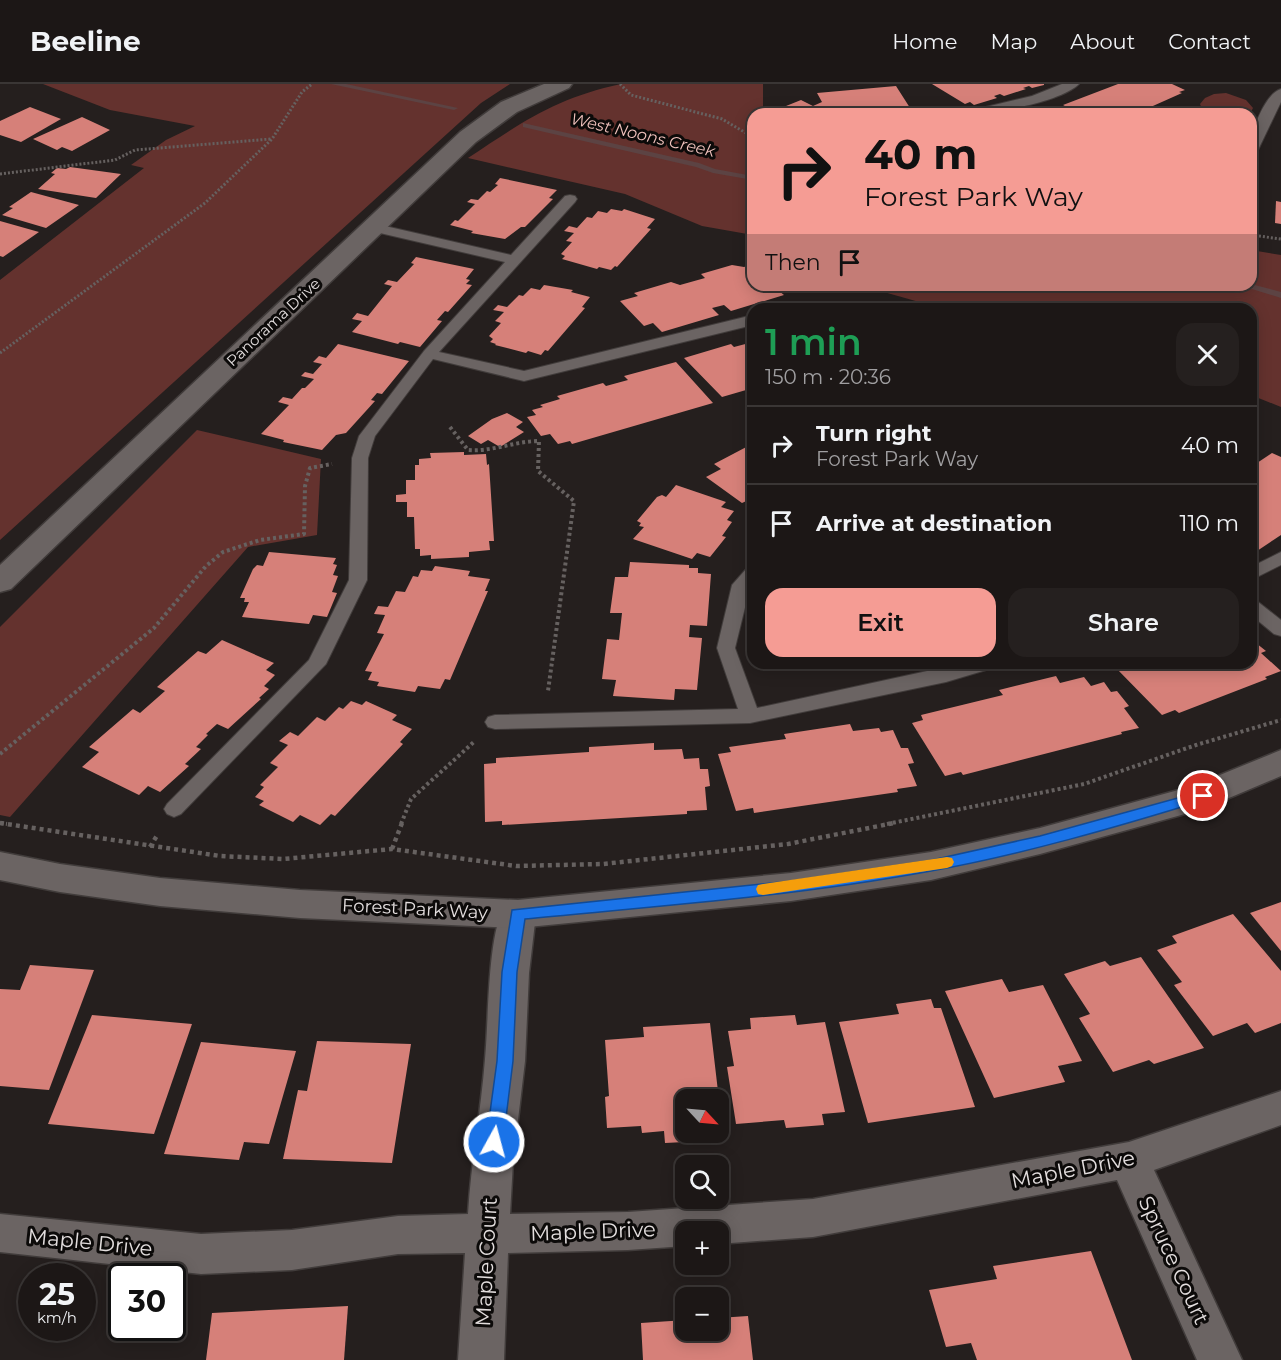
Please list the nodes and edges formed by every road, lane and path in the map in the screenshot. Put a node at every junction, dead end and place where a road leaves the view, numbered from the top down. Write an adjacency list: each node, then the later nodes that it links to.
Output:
1 (312, 84): 9 (path)
2 (562, 84): 12 (street, Panorama Drive)
3 (620, 84): 7 (path)
4 (1073, 84): 6 (lane)
5 (1281, 93): 8 (lane)
6 (999, 108)
7 (747, 134)
8 (1257, 136)
9 (272, 139): 10 (path); 17 (path)
10 (0, 174)
11 (570, 199): 15 (lane)
12 (372, 227): 15 (lane); 24 (street, Panorama Drive)
13 (1257, 236): 14 (path)
14 (1281, 239)
15 (513, 260): 18 (lane)
16 (747, 321): 18 (lane)
17 (0, 353)
18 (429, 354): 20 (lane)
19 (450, 427): 31 (path)
20 (360, 458): 32 (path); 34 (lane)
21 (1281, 558): 22 (lane)
22 (1257, 571)
23 (747, 578): 28 (lane)
24 (0, 582)
25 (1257, 610): 26 (lane)
26 (1281, 630)
27 (966, 669): 28 (lane)
28 (750, 716): 31 (lane)
29 (1281, 720): 36 (path)
30 (495, 722): 31 (lane); 36 (path)
31 (544, 722)
32 (0, 754)
33 (1281, 762): 38 (street, Forest Park Way)
34 (174, 809)
35 (0, 823): 36 (path)
36 (392, 849)
37 (0, 866): 38 (street, Forest Park Way)
38 (518, 914): 42 (street, Maple Court)
39 (1281, 1108): 40 (street, Maple Drive)
40 (1129, 1160): 42 (street, Maple Drive); 44 (street, Spruce Court)
41 (0, 1233): 42 (street, Maple Drive)
42 (488, 1234): 43 (street, Maple Court)
43 (481, 1360)
44 (1220, 1360)

